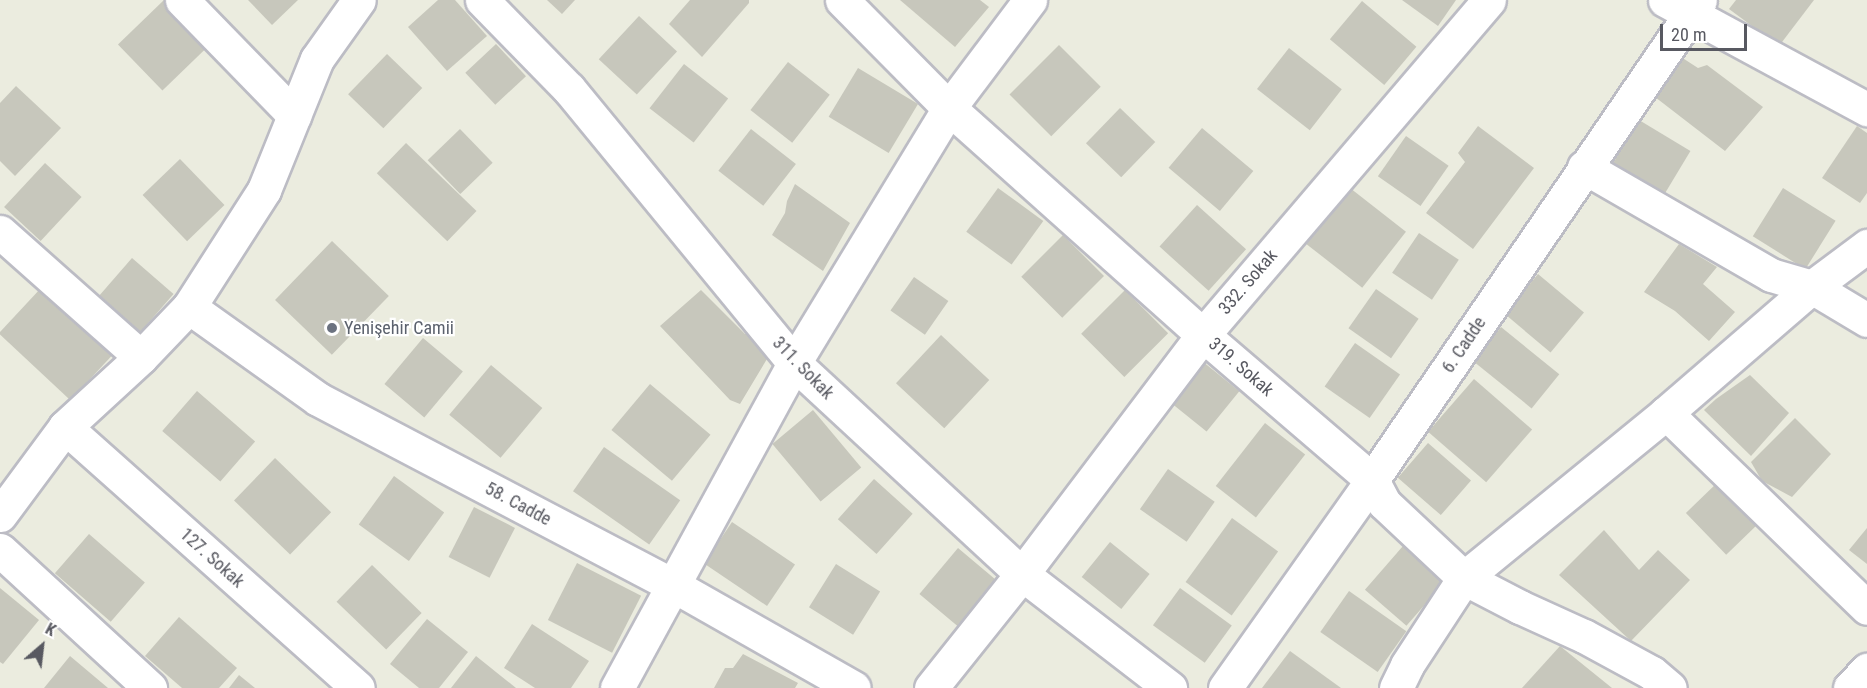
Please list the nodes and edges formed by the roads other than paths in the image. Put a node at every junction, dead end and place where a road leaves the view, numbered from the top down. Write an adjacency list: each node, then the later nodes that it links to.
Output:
1 (182, 0): 10 (street)
2 (359, 0): 10 (street)
3 (482, 0): 19 (street, 311. Sokak)
4 (842, 0): 8 (street, 319. Sokak)
5 (1030, 0): 8 (street)
6 (1489, 0): 17 (street, 332. Sokak)
7 (1686, 4): 9 (street); 11 (street, 6. Cadde)
8 (949, 108): 17 (street, 319. Sokak); 19 (street)
9 (1867, 109)
10 (294, 115): 15 (street)
11 (1584, 167): 14 (street); 22 (street, 6. Cadde)
12 (0, 232): 18 (street)
13 (1867, 246): 14 (street)
14 (1812, 287): 16 (street); 20 (street)
15 (189, 307): 18 (street); 27 (street, 58. Cadde)
16 (1867, 320)
17 (1203, 335): 22 (street, 319. Sokak); 25 (street, 332. Sokak)
18 (141, 357): 21 (street)
19 (794, 363): 25 (street, 311. Sokak); 27 (street)
20 (1666, 413): 26 (street); 28 (street)
21 (65, 427): 23 (street); 31 (street, 127. Sokak)
22 (1372, 480): 26 (street, 319. Sokak); 36 (street, 6. Cadde)
23 (0, 515)
24 (0, 550): 30 (street)
25 (1022, 574): 34 (street, 332. Sokak); 35 (street, 311. Sokak)
26 (1464, 578): 37 (street); 38 (street, 319. Sokak)
27 (671, 584): 32 (street); 33 (street, 58. Cadde)
28 (1867, 608)
29 (1867, 670): 39 (street)
30 (150, 688)
31 (358, 688)
32 (617, 688)
33 (854, 688)
34 (931, 688)
35 (1170, 688)
36 (1225, 688)
37 (1396, 688)
38 (1670, 688)
39 (1850, 688)

